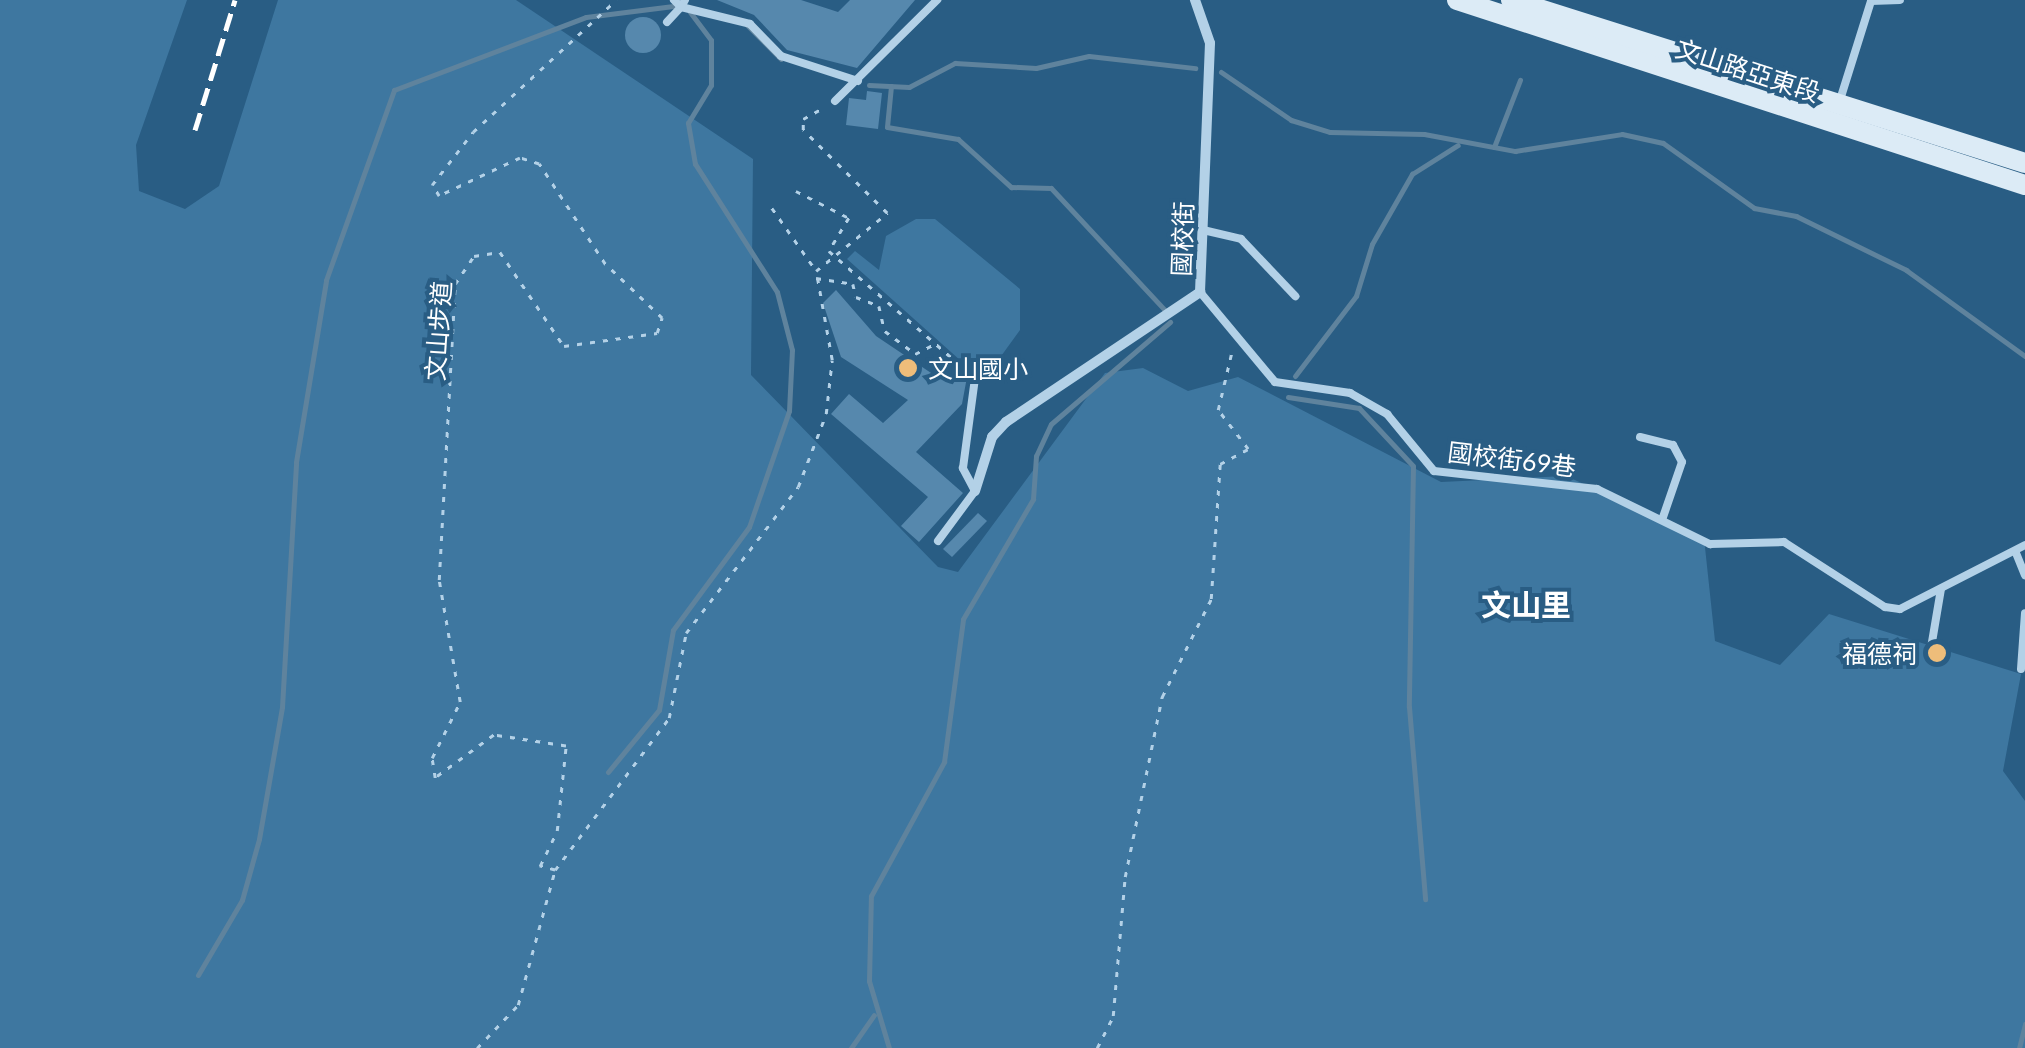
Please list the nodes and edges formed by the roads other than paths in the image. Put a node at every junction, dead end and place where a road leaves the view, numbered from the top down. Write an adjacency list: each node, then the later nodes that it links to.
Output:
1 (937, 0): 8 (lane)
2 (1195, 0): 13 (street, 國校街)
3 (1457, 0): 10 (main road, 文山路亞東段)
4 (1511, 0): 10 (main road, 文山路亞東段)
5 (1900, 0): 10 (lane)
6 (680, 2): 7 (lane); 8 (lane)
7 (668, 22)
8 (858, 81): 9 (lane)
9 (835, 102)
10 (1835, 115): 11 (main road, 文山路亞東段); 12 (main road, 文山路亞東段)
11 (2025, 163)
12 (2025, 185)
13 (1203, 230): 14 (street, 國校街); 15 (lane)
14 (1200, 292): 18 (street, 國校街); 19 (lane, 國校街69巷)
15 (1295, 296)
16 (975, 378): 18 (lane)
17 (1640, 437): 19 (lane)
18 (975, 491): 20 (lane)
19 (1662, 520): 24 (lane, 國校街69巷)
20 (938, 541)
21 (2025, 545): 22 (lane, 國校街69巷)
22 (2016, 553): 23 (lane); 24 (lane, 國校街69巷)
23 (2025, 574)
24 (1941, 589): 26 (lane)
25 (2025, 614): 27 (lane)
26 (1931, 648)
27 (2021, 669)

